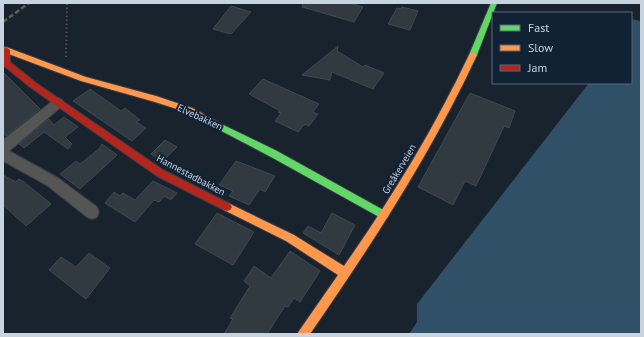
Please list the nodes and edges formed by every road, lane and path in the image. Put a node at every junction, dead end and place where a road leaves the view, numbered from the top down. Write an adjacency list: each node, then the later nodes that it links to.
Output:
1 (67, 3): 4 (path)
2 (494, 3): 9 (street, Greåkerveien)
3 (4, 50): 4 (street, Elvebakken); 5 (street, Hannestadbakken)
4 (65, 72): 9 (street, Elvebakken)
5 (58, 103): 6 (street); 10 (street, Hannestadbakken)
6 (3, 148)
7 (3, 154): 8 (street)
8 (92, 212)
9 (384, 215): 10 (street, Greåkerveien)
10 (345, 273): 11 (street, Greåkerveien)
11 (303, 334)

